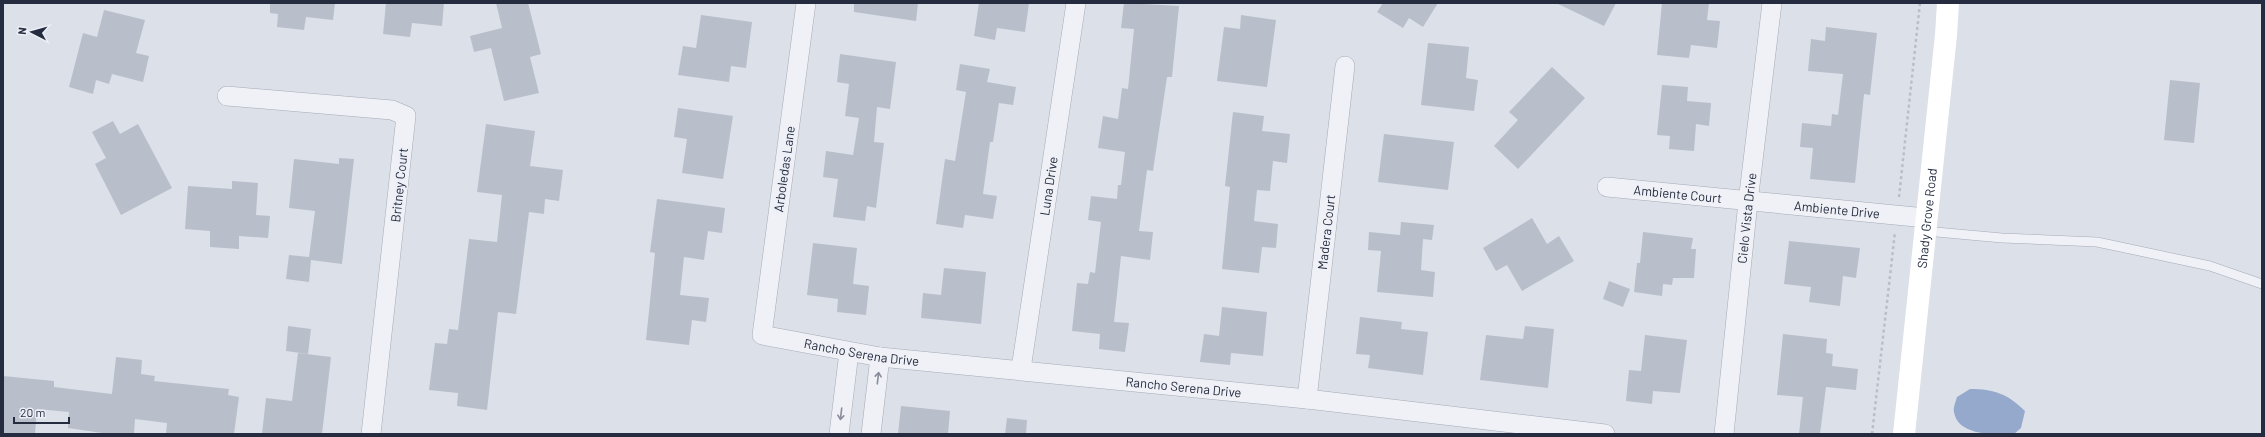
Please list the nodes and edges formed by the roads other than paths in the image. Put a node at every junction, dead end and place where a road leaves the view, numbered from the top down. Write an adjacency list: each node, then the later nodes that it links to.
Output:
1 (806, 3): 11 (street, Arboledas Lane)
2 (1076, 3): 14 (street, Luna Drive)
3 (1772, 3): 8 (street, Cielo Vista Drive)
4 (1948, 3): 9 (main road, Shady Grove Road)
5 (1345, 66): 15 (street, Madera Court)
6 (227, 96): 16 (street, Britney Court)
7 (1607, 187): 8 (street, Ambiente Court)
8 (1748, 202): 9 (street, Ambiente Drive); 20 (street, Cielo Vista Drive)
9 (1925, 225): 10 (lane); 21 (main road, Shady Grove Road)
10 (2262, 284)
11 (762, 334): 12 (street, Rancho Serena Drive)
12 (849, 352): 13 (street, Rancho Serena Drive); 17 (street, one-way to 17)
13 (880, 356): 14 (street, Rancho Serena Drive); 18 (street, one-way to 13)
14 (1021, 369): 15 (street, Rancho Serena Drive)
15 (1307, 399): 19 (street, Rancho Serena Drive)
16 (371, 434)
17 (839, 434)
18 (871, 434)
19 (1605, 434)
20 (1724, 434)
21 (1904, 434)

